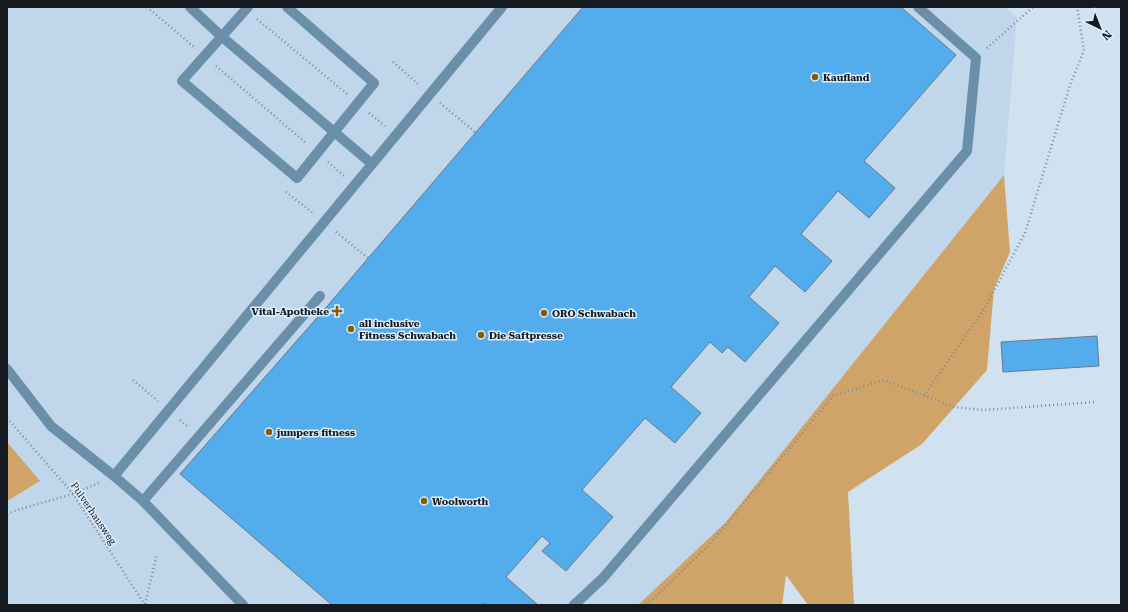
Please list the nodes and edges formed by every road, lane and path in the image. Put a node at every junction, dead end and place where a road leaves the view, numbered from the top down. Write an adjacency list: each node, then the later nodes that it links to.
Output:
1 (147, 7): 10 (path)
2 (190, 7): 9 (lane)
3 (287, 7): 12 (lane)
4 (502, 7): 14 (lane)
5 (918, 7): 11 (lane)
6 (1033, 7): 11 (path)
7 (1077, 7): 20 (path)
8 (247, 8): 9 (lane); 12 (path)
9 (221, 36): 10 (lane); 13 (lane)
10 (204, 56): 15 (path); 15 (lane)
11 (976, 58): 30 (lane)
12 (358, 103): 13 (lane); 14 (path)
13 (335, 132): 15 (lane); 16 (lane)
14 (396, 135): 16 (lane)
15 (317, 153): 17 (path)
16 (372, 164): 17 (lane)
17 (355, 185): 23 (lane)
18 (320, 296): 25 (lane)
19 (7, 369): 23 (lane)
20 (924, 396): 21 (path); 31 (path)
21 (1094, 402)
22 (7, 418): 24 (path, Pulverhausweg)
23 (114, 476): 24 (path); 25 (lane)
24 (73, 494): 26 (path); 28 (path, Pulverhausweg)
25 (143, 502): 29 (lane)
26 (7, 514)
27 (157, 554): 28 (path)
28 (145, 605)
29 (243, 605)
30 (574, 605)
31 (647, 605)

